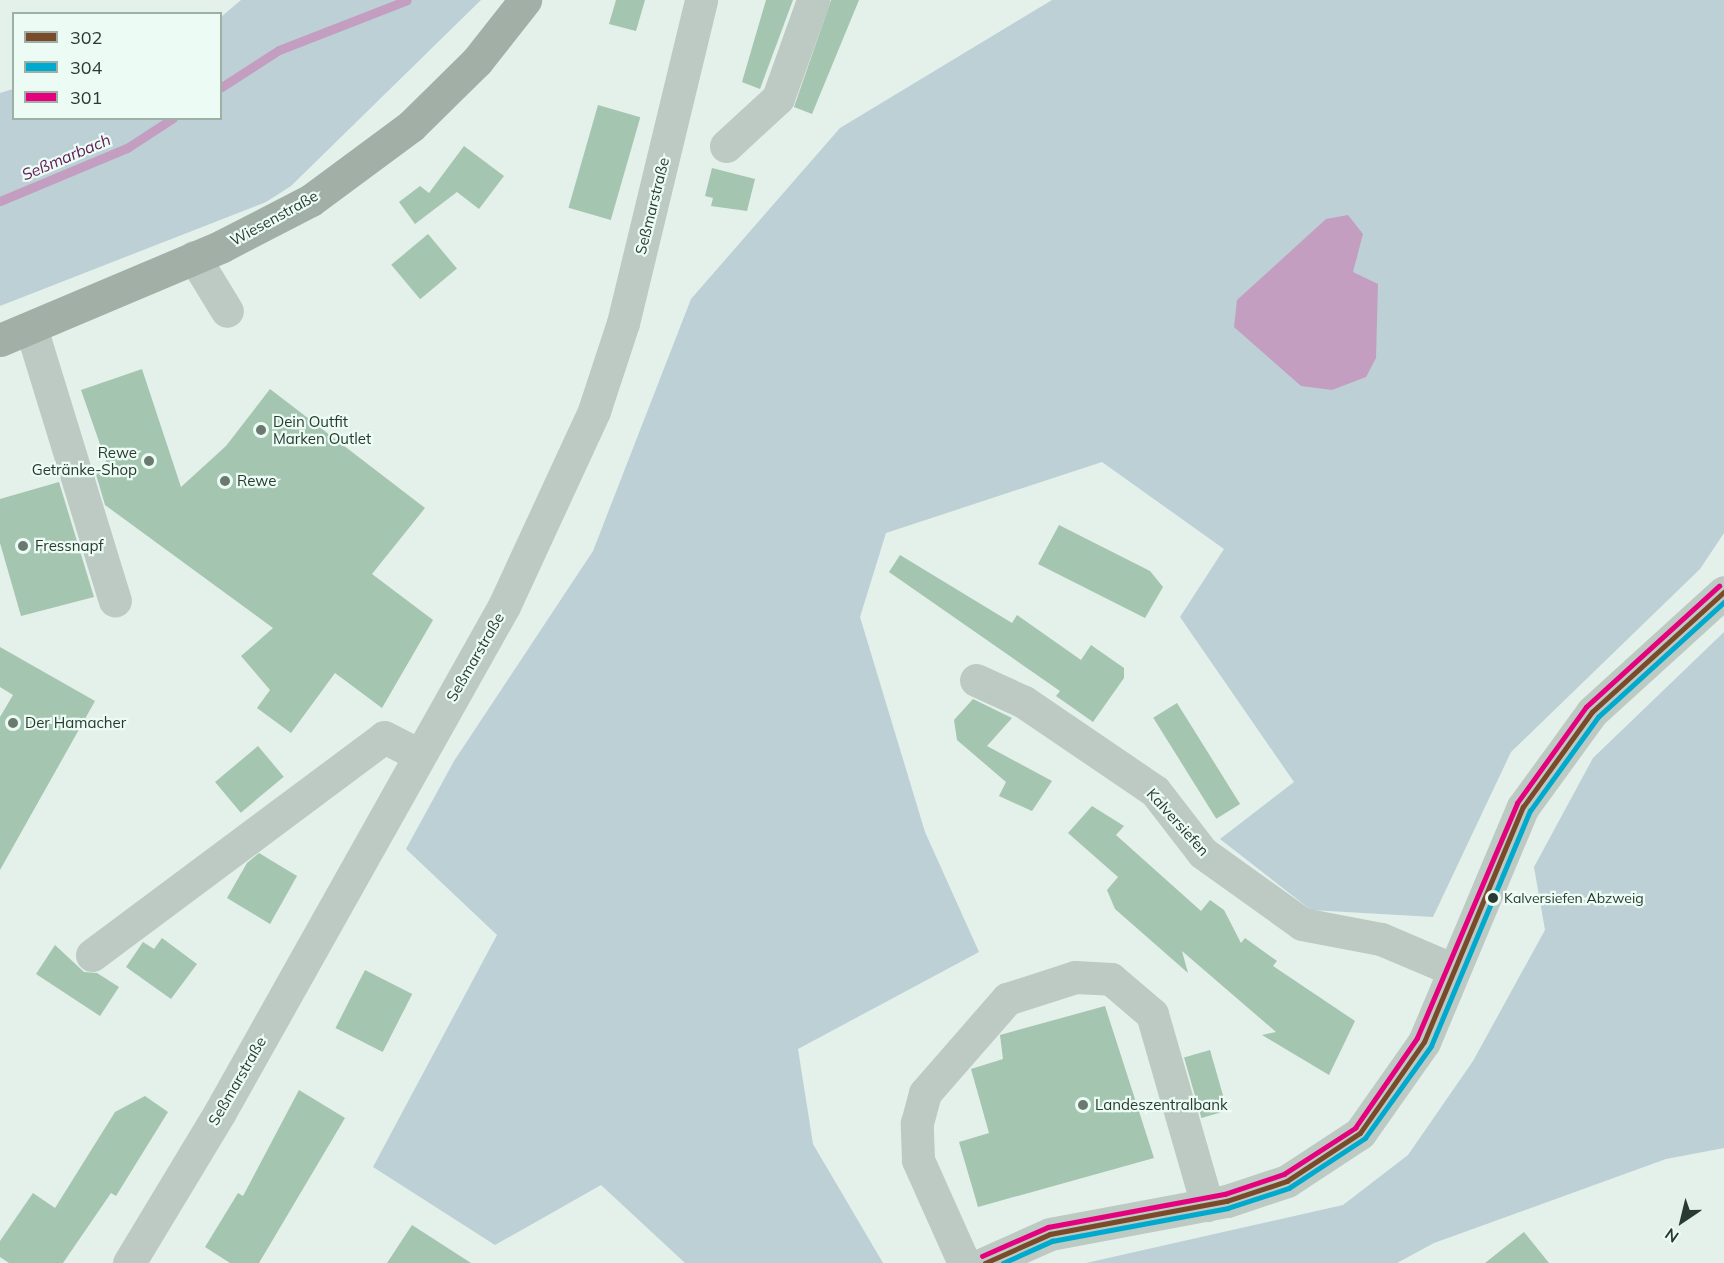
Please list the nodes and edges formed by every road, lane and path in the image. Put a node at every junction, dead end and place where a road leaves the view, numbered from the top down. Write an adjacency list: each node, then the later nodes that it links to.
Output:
1 (525, 0): 5 (main road, Wiesenstraße)
2 (701, 0): 12 (street, Seßmarstraße)
3 (813, 0): 4 (street)
4 (726, 146)
5 (194, 257): 6 (street); 7 (main road, Wiesenstraße)
6 (227, 311)
7 (32, 331): 8 (main road, Wiesenstraße); 10 (street)
8 (0, 340)
9 (1724, 592): 14 (street)
10 (115, 600)
11 (976, 680): 14 (street, Kalversiefen)
12 (419, 755): 13 (street); 16 (street, Seßmarstraße)
13 (92, 956)
14 (1454, 970): 15 (street)
15 (1207, 1205): 17 (street); 18 (street)
16 (129, 1263)
17 (964, 1263)
18 (985, 1263)

